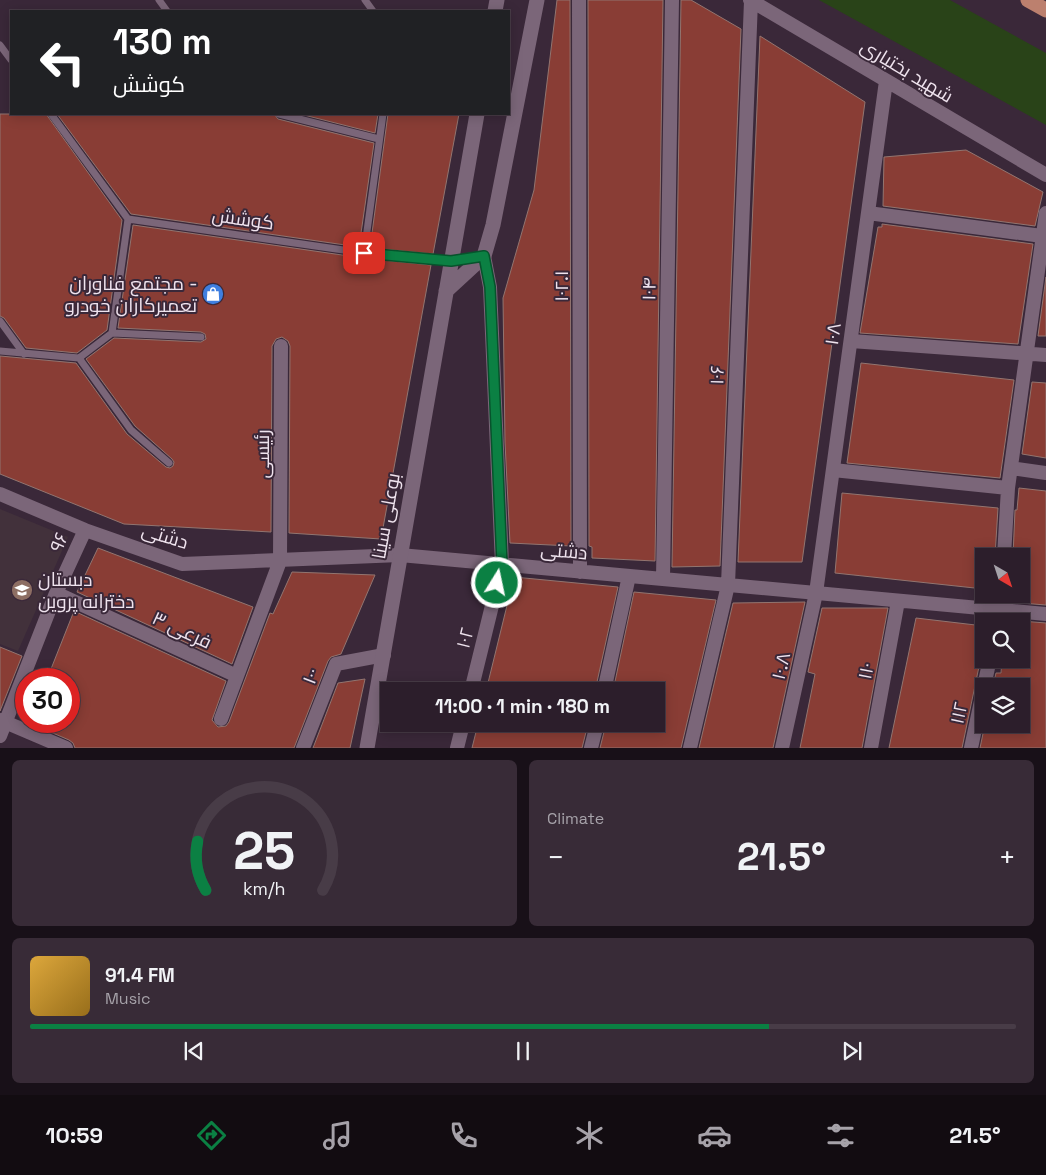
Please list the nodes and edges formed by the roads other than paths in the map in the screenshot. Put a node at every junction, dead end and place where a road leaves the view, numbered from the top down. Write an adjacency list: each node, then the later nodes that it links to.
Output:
1 (536, 0): 21 (main road)
2 (579, 0): 45 (street, ۱۰۲.۱)
3 (672, 0): 47 (street, ۱۰۴)
4 (750, 0): 9 (street, شهید بختیاری); 48 (street, ۱۰۶)
5 (1028, 0): 6 (highway)
6 (1046, 10)
7 (0, 45): 8 (lane)
8 (10, 59)
9 (886, 81): 15 (street, شهید بختیاری); 16 (street, ۱۰۸)
10 (52, 115): 18 (lane)
11 (283, 115): 14 (lane)
12 (383, 115): 14 (lane)
13 (477, 115): 22 (main road, بوعلی سینا)
14 (379, 139): 20 (lane)
15 (1046, 175)
16 (868, 213): 19 (street); 27 (street, ۱۰۸)
17 (1046, 213): 19 (street)
18 (128, 219): 20 (lane, کوشش); 25 (lane)
19 (1042, 236): 31 (street)
20 (364, 253): 22 (lane, کوشش)
21 (484, 256): 22 (lane, کوشش); 23 (main road); 44 (street, ۱۰۲)
22 (451, 261): 23 (main road, بوعلی سینا)
23 (446, 292): 42 (main road, بوعلی سینا)
24 (0, 321): 30 (lane)
25 (112, 333): 26 (lane); 33 (lane)
26 (202, 336)
27 (851, 341): 31 (street); 36 (street, ۱۰۸)
28 (281, 346): 43 (street, رئیسی)
29 (0, 351): 30 (lane)
30 (24, 354): 33 (lane)
31 (1026, 354): 32 (street); 35 (street)
32 (1046, 355)
33 (79, 358): 34 (lane)
34 (169, 463)
35 (1011, 468): 37 (street); 38 (street)
36 (833, 470): 38 (street); 50 (street, ۱۰۸)
37 (1046, 473)
38 (1008, 488): 41 (street)
39 (0, 494): 40 (street, دشتی)
40 (85, 530): 43 (street, دشتی); 49 (street, ۹۶)
41 (1004, 548)
42 (400, 555): 43 (street, دشتی); 44 (street, دشتی); 55 (main road, بوعلی سینا)
43 (280, 561): 56 (street)
44 (502, 564): 45 (street, دشتی); 57 (street, ۱۰۲)
45 (580, 572): 46 (street, دشتی)
46 (629, 576): 47 (street, دشتی); 58 (street)
47 (663, 579): 48 (street, دشتی)
48 (728, 585): 50 (street, دشتی); 70 (street, ۱۰۶)
49 (56, 593): 56 (street, فرعی ۳); 60 (street, ۹۶)
50 (816, 593): 51 (street, دشتی); 71 (street, ۱۰.۸)
51 (898, 601): 52 (street, دشتی); 72 (street, ۱۱۰)
52 (985, 613)
53 (1030, 614): 54 (street, دشتی)
54 (1046, 614)
55 (384, 655): 66 (street, ۱۰۰); 67 (main road, بوعلی سینا)
56 (237, 676): 59 (street)
57 (473, 682)
58 (606, 682)
59 (221, 720)
60 (3, 721): 64 (street, ۹۶); 65 (street)
61 (975, 726): 73 (street, ۱۱۲)
62 (461, 732): 68 (street)
63 (595, 732): 69 (street)
64 (0, 736)
65 (66, 748)
66 (303, 748)
67 (367, 748)
68 (457, 748)
69 (591, 748)
70 (690, 748)
71 (782, 748)
72 (871, 748)
73 (970, 748)

